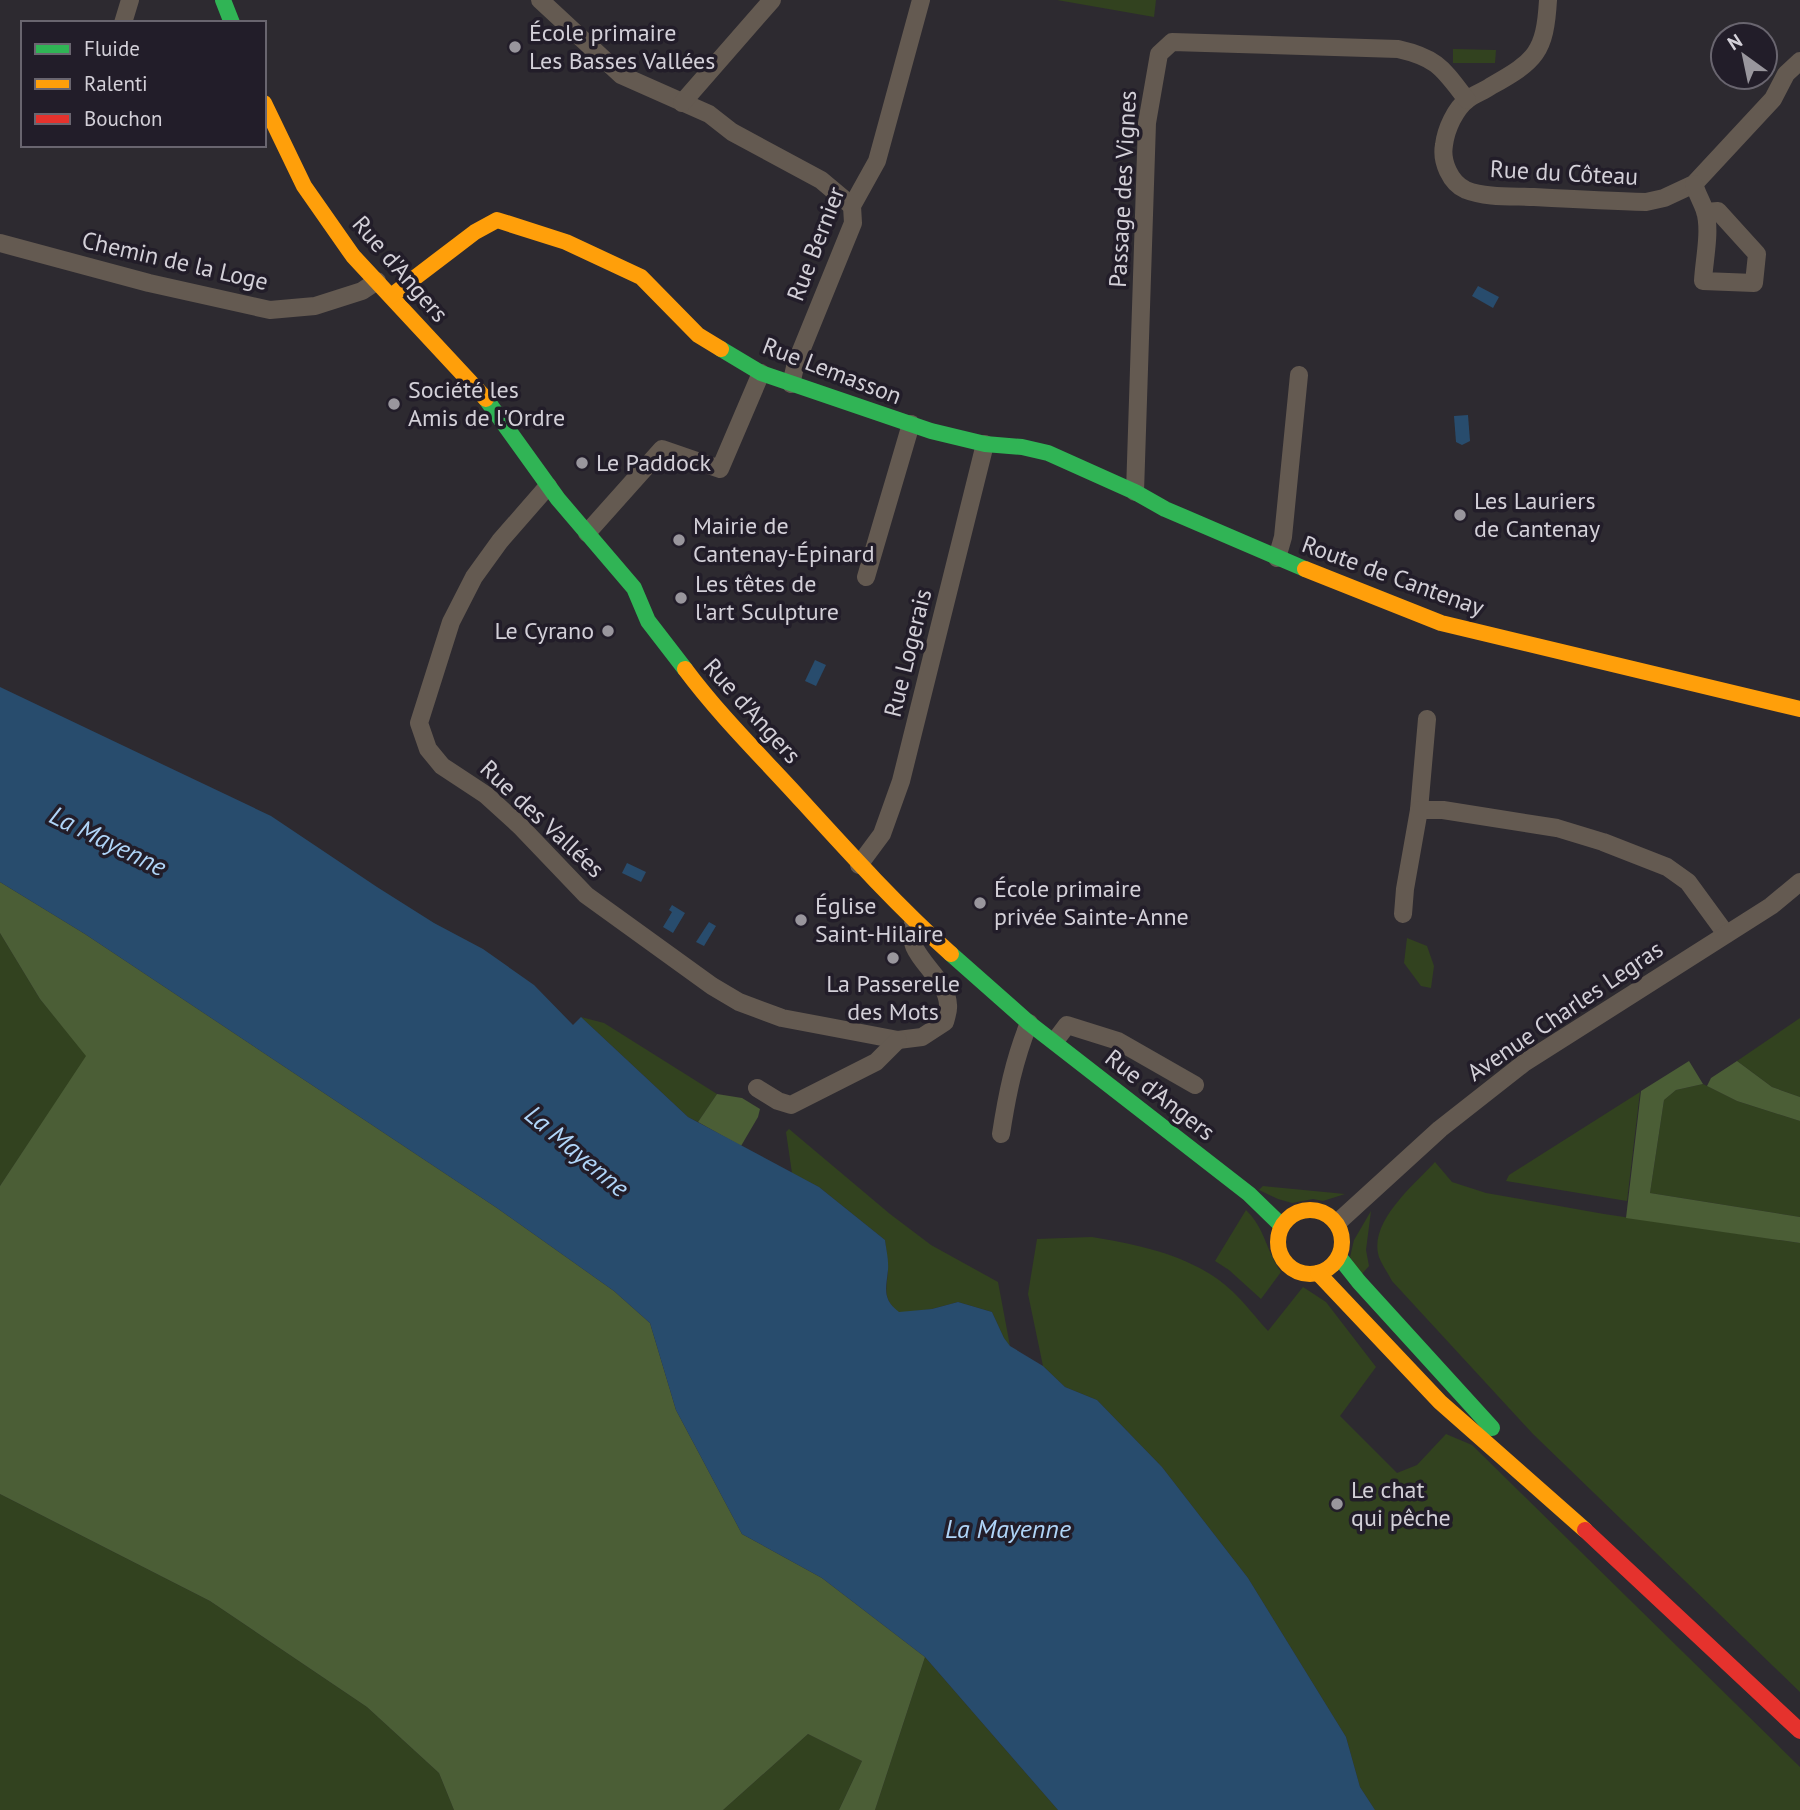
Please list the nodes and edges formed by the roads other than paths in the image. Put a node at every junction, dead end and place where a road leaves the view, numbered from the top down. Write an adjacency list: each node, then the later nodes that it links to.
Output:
1 (130, 0): 7 (street)
2 (223, 0): 8 (main road)
3 (540, 0): 11 (street)
4 (772, 0): 11 (street)
5 (921, 0): 14 (street, Rue Bernier)
6 (1548, 0): 10 (street, Rue du Côteau)
7 (124, 21)
8 (231, 21)
9 (1800, 61): 13 (street, Rue du Côteau)
10 (1467, 100): 13 (street, Rue du Côteau); 25 (street, Passage des Vignes)
11 (682, 103): 14 (street)
12 (266, 107): 17 (main road, Rue d'Angers)
13 (1694, 184): 15 (street)
14 (852, 206): 21 (street, Rue Bernier)
15 (1705, 212): 15 (street)
16 (0, 243): 17 (street, Chemin de la Loge)
17 (377, 281): 18 (main road, Rue d'Angers)
18 (391, 296): 19 (main road, Rue Lemasson); 24 (main road, Rue d'Angers)
19 (761, 373): 21 (main road, Rue Lemasson); 26 (street)
20 (1299, 375): 27 (street)
21 (791, 384): 22 (main road, Rue Lemasson)
22 (911, 425): 23 (main road, Rue Lemasson); 28 (street)
23 (985, 444): 25 (main road, Route de Cantenay); 32 (street, Rue Logerais)
24 (548, 486): 26 (main road, Rue d'Angers); 38 (street, Rue des Vallées)
25 (1135, 492): 27 (main road, Route de Cantenay)
26 (587, 533): 32 (main road, Rue d'Angers)
27 (1277, 558): 29 (main road, Route de Cantenay)
28 (866, 577)
29 (1800, 709)
30 (1427, 719): 31 (street)
31 (1419, 810): 34 (street); 36 (street)
32 (859, 865): 35 (main road, Rue d'Angers)
33 (1800, 882): 36 (street, Avenue Charles Legras)
34 (1403, 914)
35 (914, 921): 37 (main road, Rue d'Angers); 38 (street)
36 (1726, 934): 43 (street, Avenue Charles Legras)
37 (1029, 1023): 39 (main road, Rue d'Angers); 42 (street)
38 (898, 1040): 41 (street)
39 (1055, 1041): 40 (street); 44 (main road, Rue d'Angers)
40 (1195, 1085)
41 (757, 1088)
42 (1002, 1135)
43 (1337, 1223): 44 (main road); 45 (main road)
44 (1282, 1226): 46 (main road)
45 (1340, 1258): 46 (main road); 47 (main road)
46 (1318, 1273): 47 (main road)
47 (1580, 1525): 48 (main road)
48 (1800, 1731)

